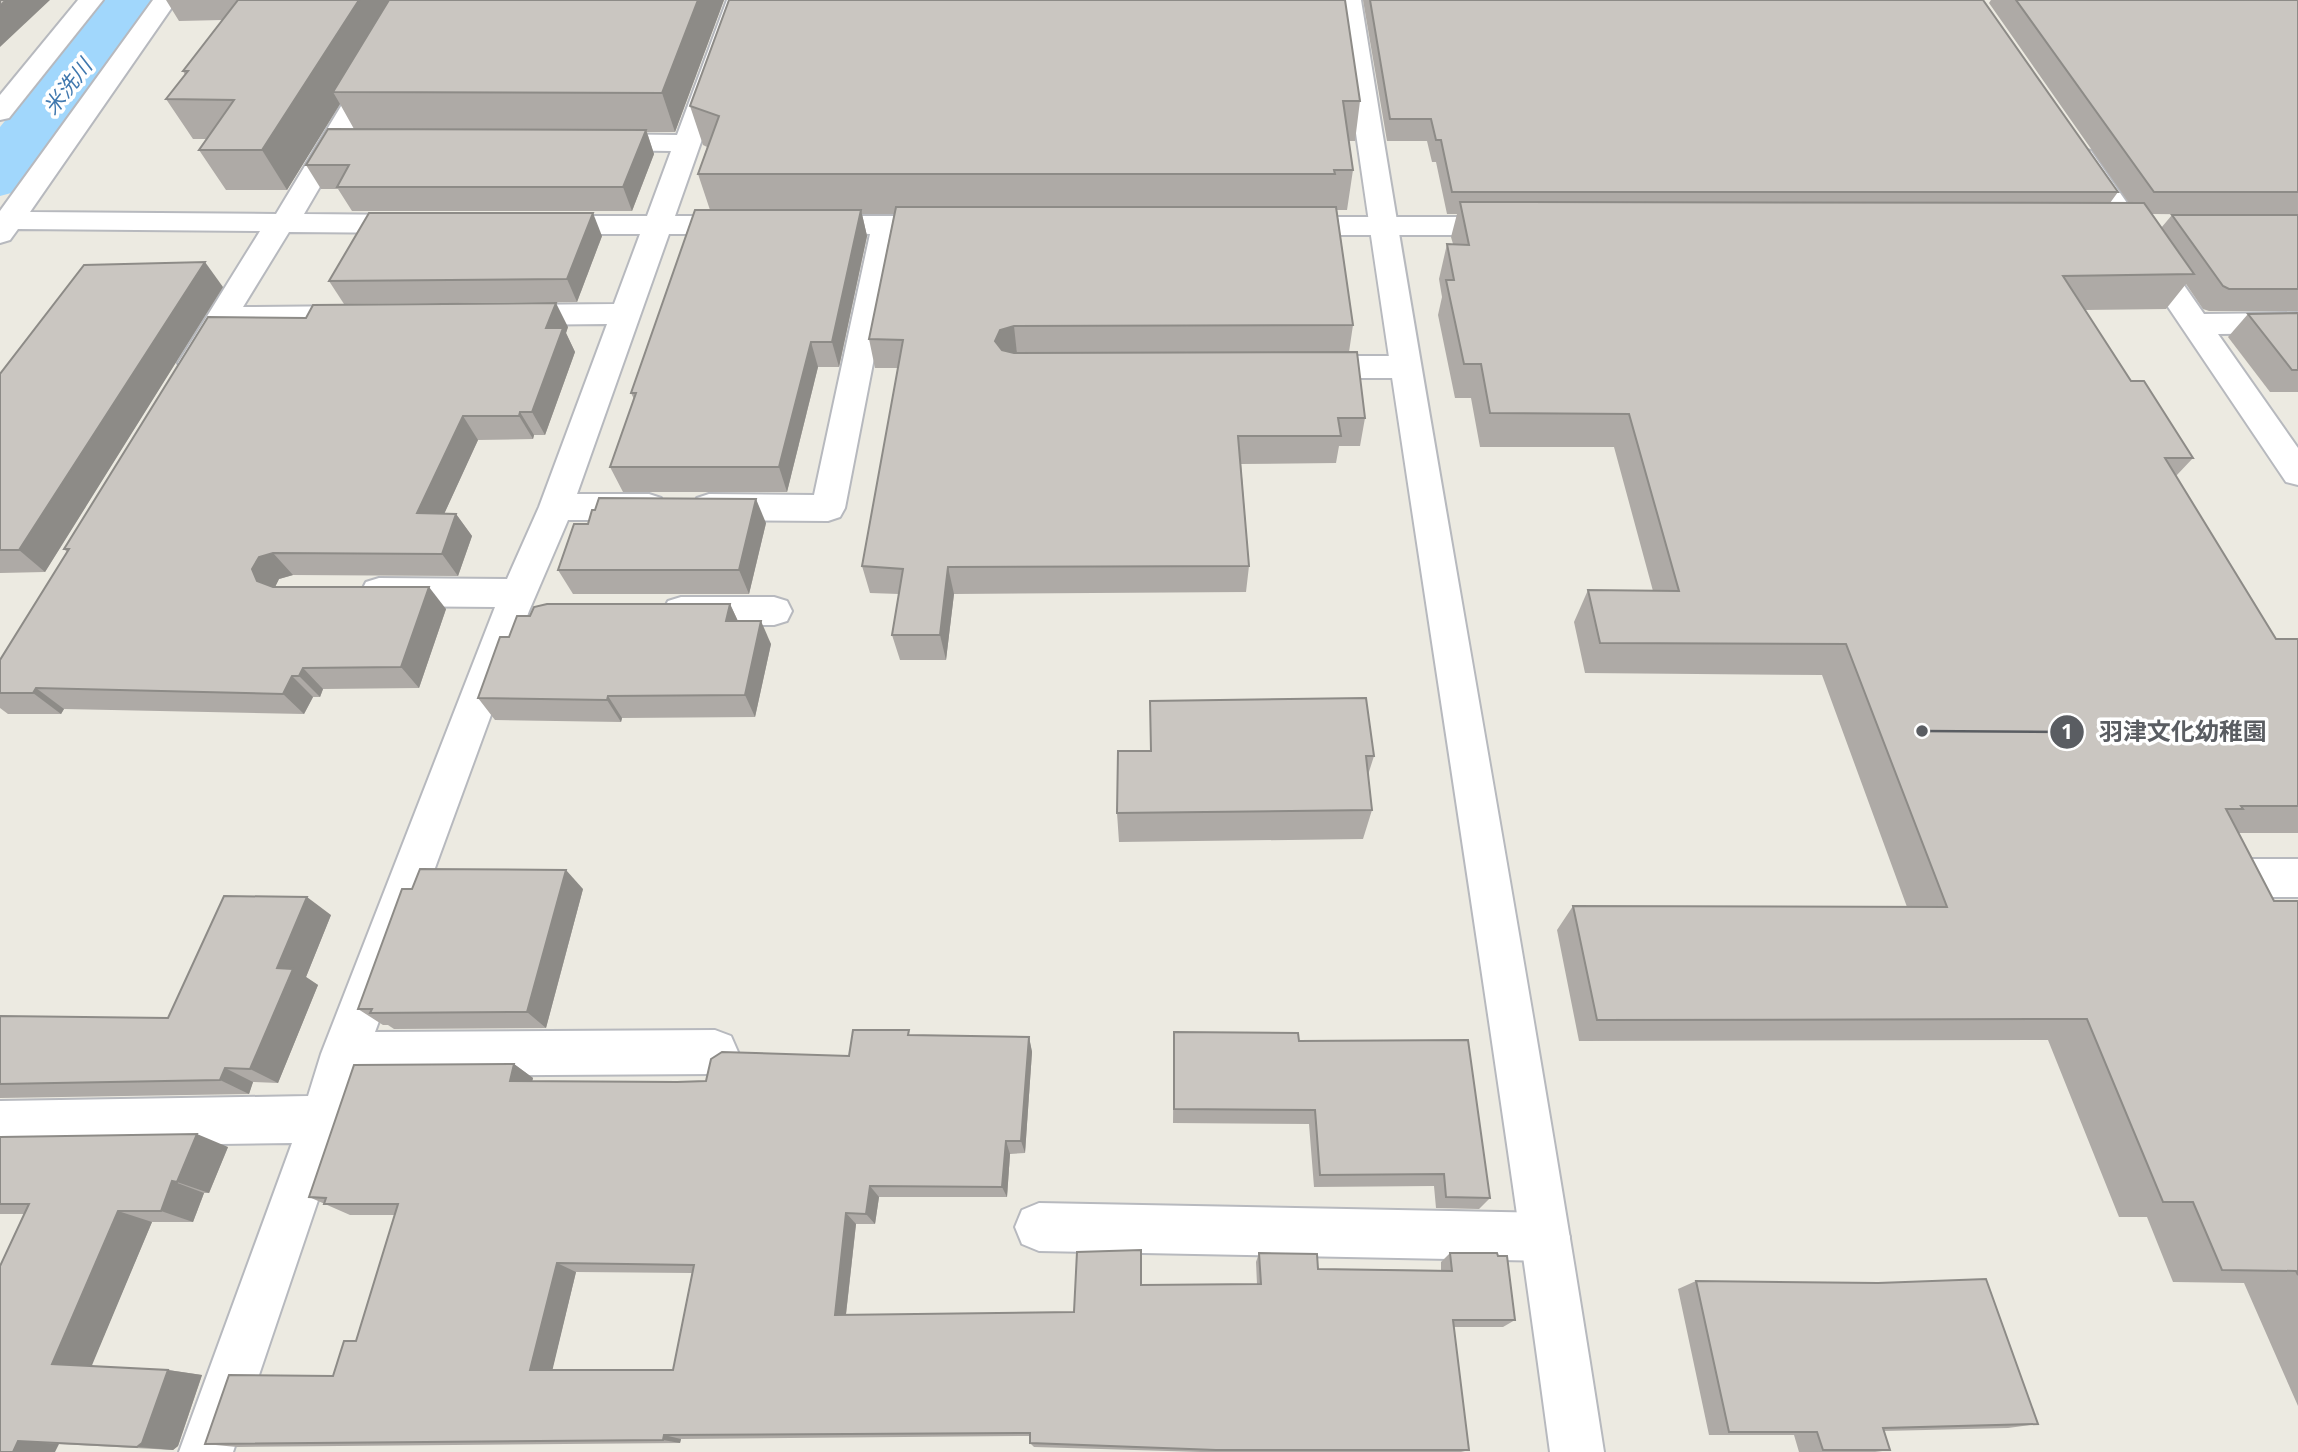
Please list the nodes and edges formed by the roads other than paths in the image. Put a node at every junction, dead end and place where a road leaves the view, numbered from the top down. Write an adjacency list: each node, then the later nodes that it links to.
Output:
1 (91, 0): 6 (street)
2 (165, 0): 13 (street)
3 (417, 0): 8 (street)
4 (739, 0): 11 (street)
5 (1349, 0): 20 (street)
6 (0, 112)
7 (2065, 135): 22 (street)
8 (333, 142): 9 (street); 12 (street)
9 (360, 142)
10 (578, 142): 11 (street)
11 (687, 143): 16 (street)
12 (281, 224): 13 (street); 14 (street); 27 (street)
13 (3, 225)
14 (450, 225)
15 (519, 225): 16 (street)
16 (657, 225): 17 (street); 24 (street)
17 (886, 225): 18 (street); 34 (street)
18 (969, 226)
19 (1260, 226): 20 (street)
20 (1385, 226): 21 (street); 31 (street)
21 (1536, 226)
22 (2114, 226): 23 (street); 29 (street)
23 (2167, 226)
24 (625, 314): 25 (street); 34 (street)
25 (486, 315)
26 (389, 316): 27 (street)
27 (222, 317): 32 (street)
28 (2298, 323): 29 (street)
29 (2195, 324): 33 (street)
30 (1280, 367): 31 (street)
31 (1404, 367): 46 (street)
32 (179, 388)
33 (2298, 473)
34 (556, 507): 36 (street)
35 (346, 592): 36 (street)
36 (527, 605): 42 (street)
37 (649, 611): 38 (street)
38 (774, 611)
39 (2237, 878): 40 (street)
40 (2298, 878)
41 (715, 1052): 42 (street)
42 (344, 1054): 43 (street)
43 (324, 1119): 44 (street); 47 (street)
44 (0, 1124)
45 (1039, 1227): 46 (street)
46 (1545, 1237): 48 (street)
47 (206, 1452)
48 (1577, 1452)

